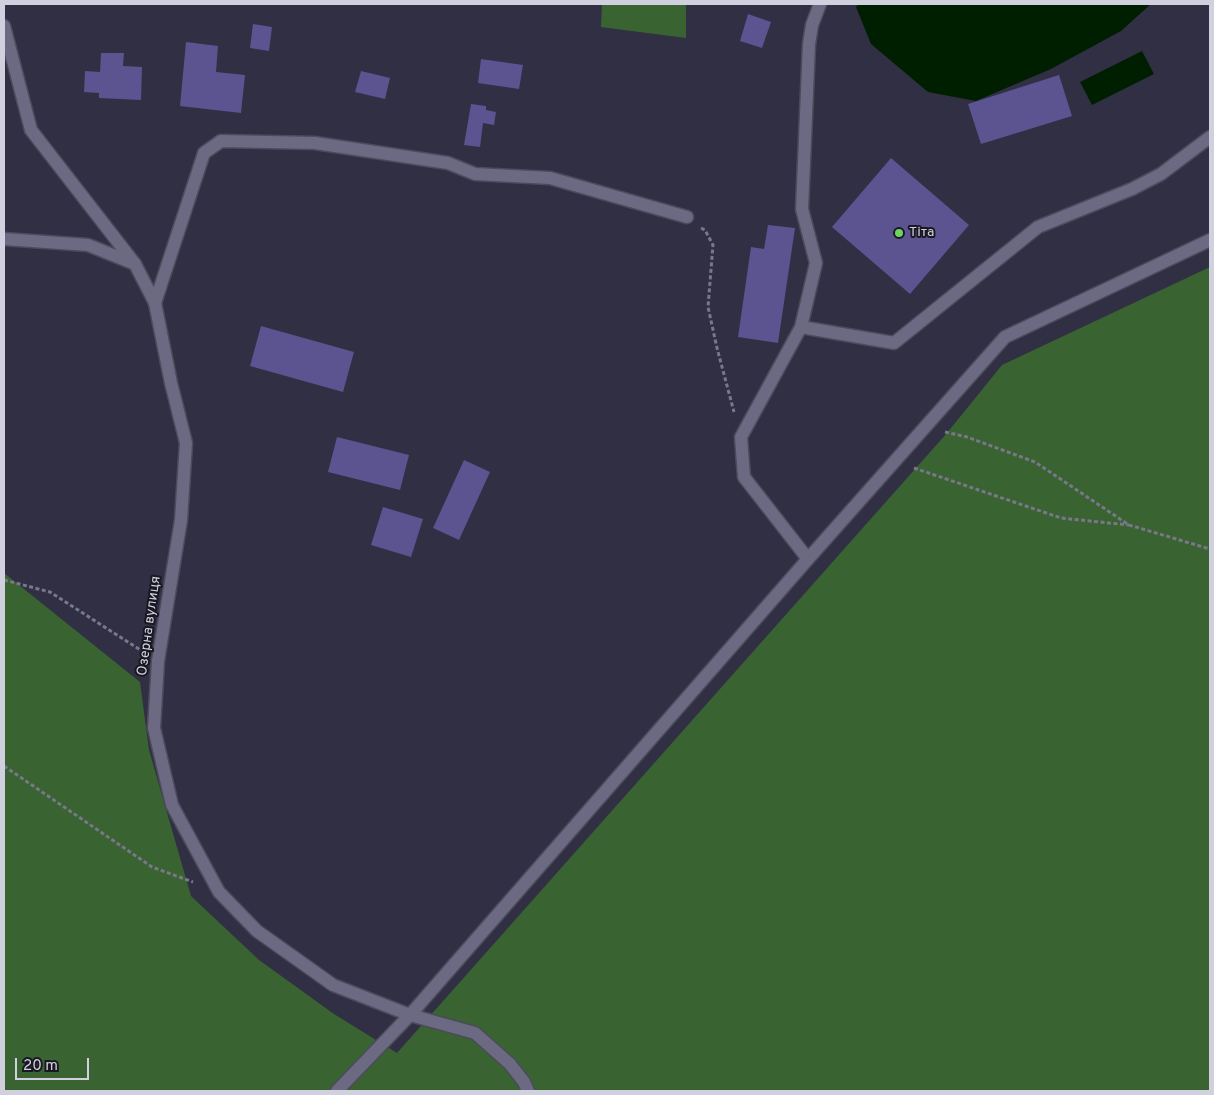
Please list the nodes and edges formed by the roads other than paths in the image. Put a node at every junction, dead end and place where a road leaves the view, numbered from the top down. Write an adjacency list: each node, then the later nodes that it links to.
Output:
1 (820, 4): 9 (street)
2 (4, 26): 7 (street, Озерна вулиця)
3 (1210, 137): 9 (street)
4 (687, 217): 8 (street)
5 (4, 239): 7 (street)
6 (1210, 240): 10 (street)
7 (135, 264): 8 (street, Озерна вулиця)
8 (155, 303): 11 (street, Озерна вулиця)
9 (801, 327): 10 (street)
10 (808, 559): 11 (street)
11 (410, 1016): 12 (street); 13 (street, Озерна вулиця)
12 (337, 1091)
13 (528, 1091)

